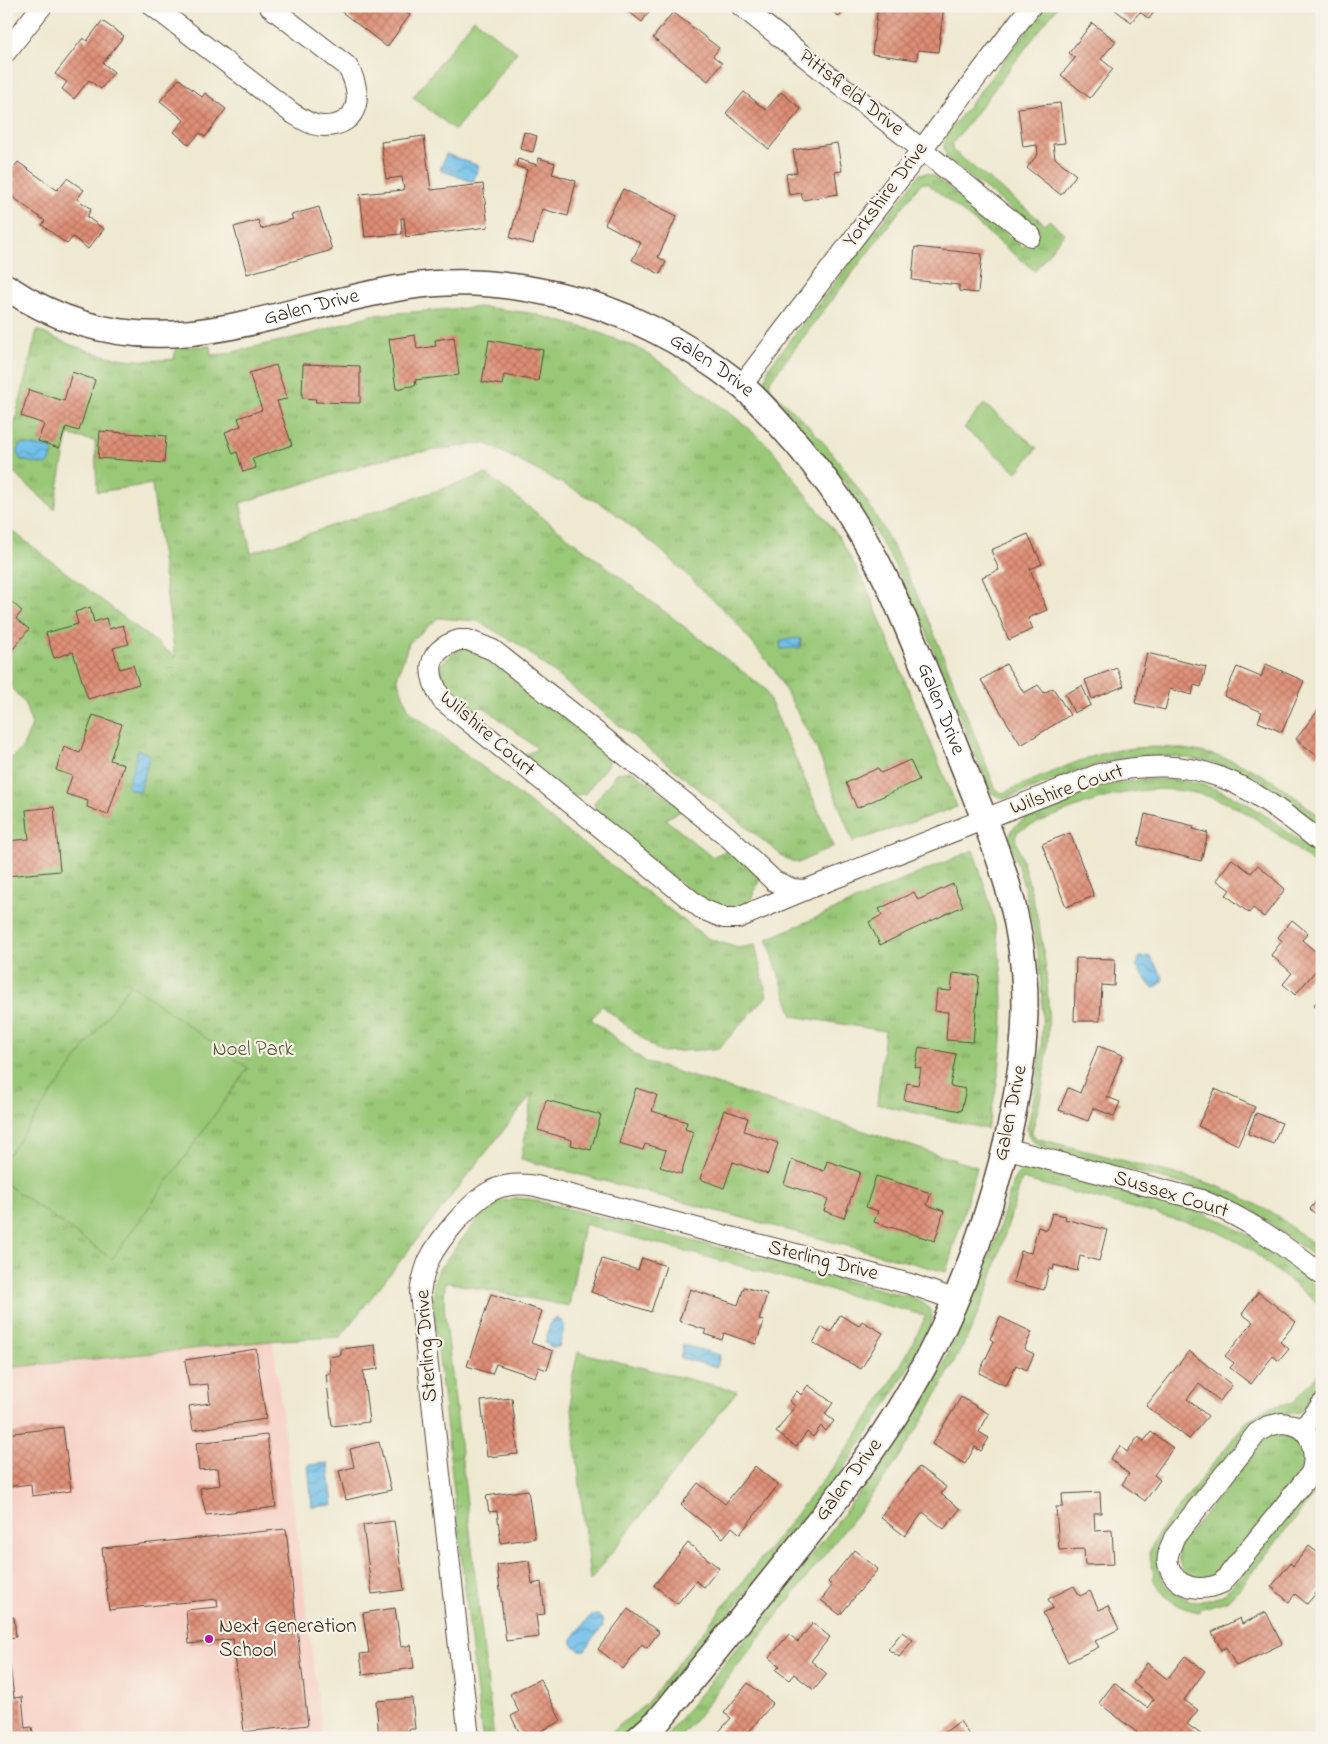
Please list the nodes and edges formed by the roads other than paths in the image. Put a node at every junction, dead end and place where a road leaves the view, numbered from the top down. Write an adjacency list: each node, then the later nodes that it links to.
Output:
1 (42, 6): 6 (street)
2 (153, 6): 3 (street)
3 (269, 6)
4 (741, 6): 7 (street, Pittsfield Drive)
5 (1031, 6): 7 (street, Yorkshire Drive)
6 (6, 52)
7 (922, 148): 8 (street, Pittsfield Drive); 10 (street, Yorkshire Drive)
8 (1031, 236)
9 (6, 287): 10 (street, Galen Drive)
10 (742, 386): 11 (street, Galen Drive)
11 (984, 818): 12 (street, Wilshire Court); 13 (street, Wilshire Court); 14 (street, Galen Drive)
12 (1322, 843)
13 (805, 890): 13 (street, Wilshire Court)
14 (1005, 1148): 15 (street, Sussex Court); 16 (street, Galen Drive)
15 (1322, 1275)
16 (956, 1300): 19 (street, Sterling Drive); 20 (street, Galen Drive)
17 (1322, 1404): 18 (street)
18 (1302, 1429): 18 (street)
19 (469, 1738)
20 (639, 1738)

